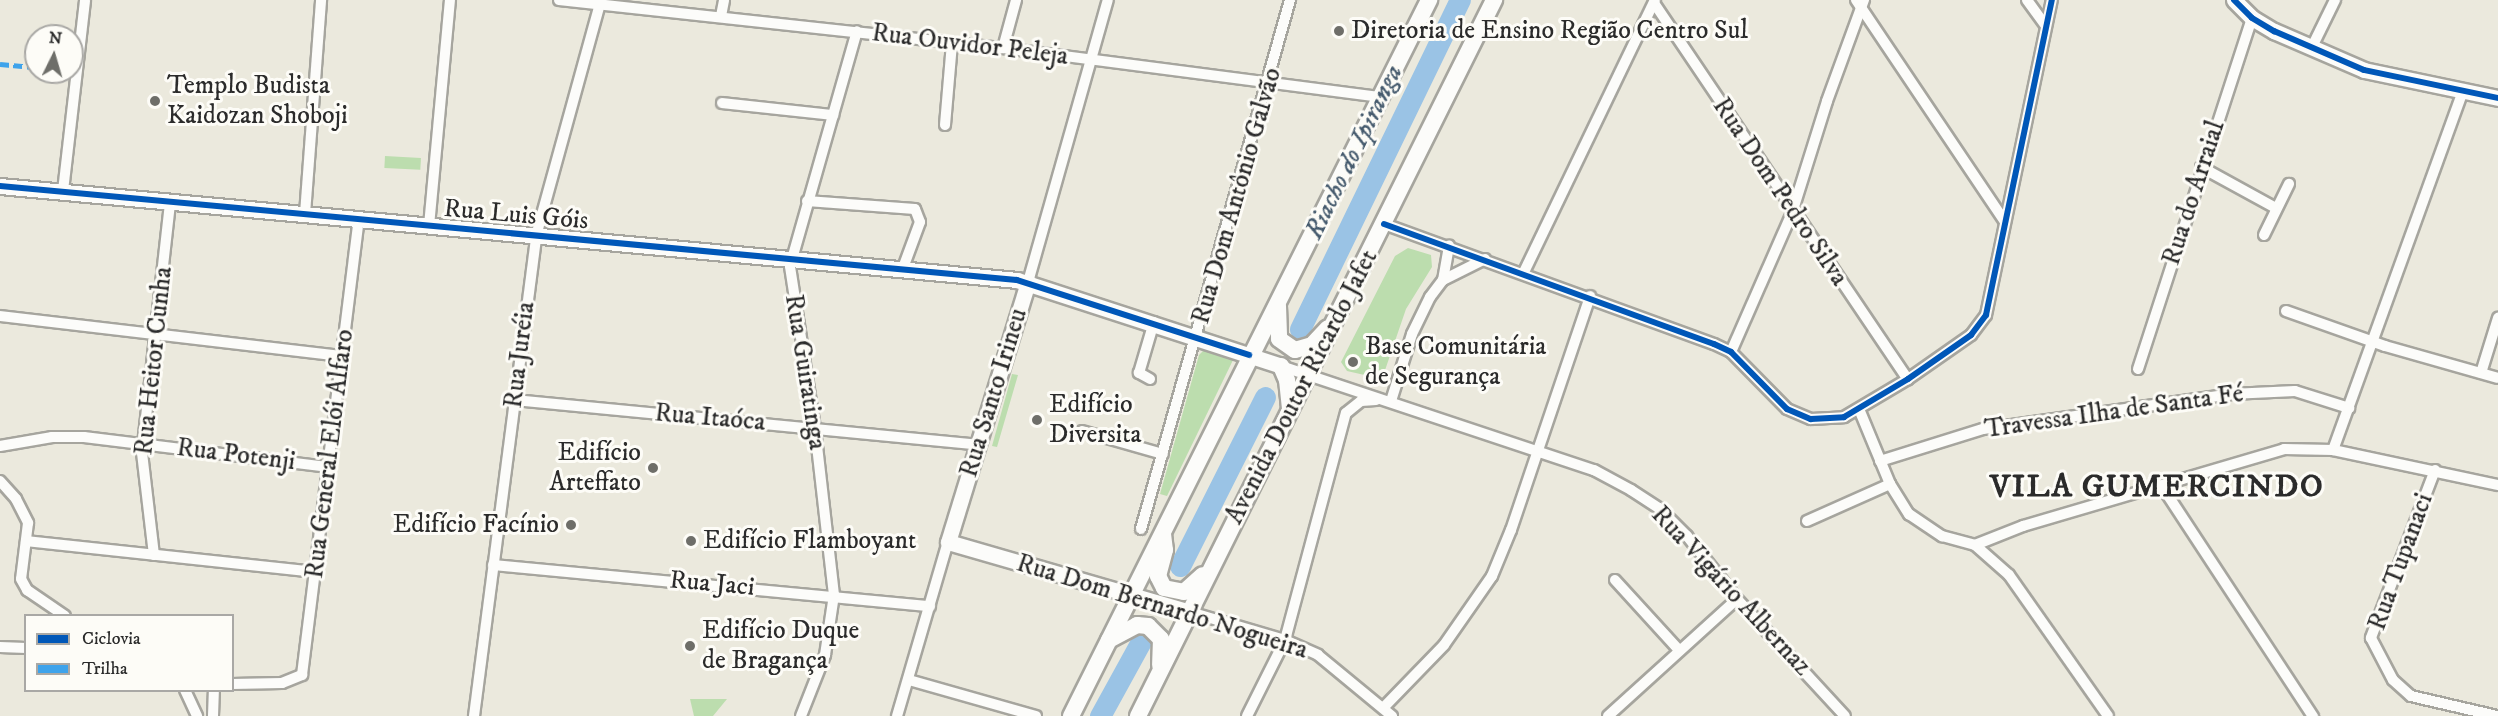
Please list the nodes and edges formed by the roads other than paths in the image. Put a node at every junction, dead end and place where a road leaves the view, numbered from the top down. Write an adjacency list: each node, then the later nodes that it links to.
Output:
1 (85, 0): 36 (street)
2 (321, 0): 41 (street)
3 (450, 0): 45 (street)
4 (559, 0): 15 (street, Rua Ouvidor Peleja)
5 (724, 0): 18 (street)
6 (1016, 0): 23 (street)
7 (1108, 0): 25 (street, Rua Santo Irineu)
8 (1290, 0): 26 (street, Rua Dom Antônio Galvão)
9 (1429, 0): 28 (main road)
10 (1494, 0): 44 (main road, Avenida Doutor Ricardo Jafet)
11 (2027, 0): 20 (street)
12 (2052, 0): 20 (street)
13 (2234, 0): 19 (street)
14 (2335, 0): 24 (street)
15 (600, 2): 18 (street, Rua Ouvidor Peleja); 47 (street, Rua Juréia)
16 (1654, 2): 40 (street, Rua Dom Pedro Silva); 52 (street)
17 (1861, 3): 40 (street); 43 (street)
18 (721, 16): 21 (street, Rua Ouvidor Peleja)
19 (2252, 18): 24 (street); 33 (street, Rua do Arraial)
20 (2046, 26): 43 (street)
21 (857, 31): 22 (street, Rua Ouvidor Peleja); 31 (street, Rua Guiratinga)
22 (952, 42): 23 (street, Rua Ouvidor Peleja); 32 (street)
23 (1003, 48): 25 (street, Rua Ouvidor Peleja)
24 (2311, 49): 27 (street)
25 (1091, 59): 26 (street, Rua Ouvidor Peleja); 54 (street, Rua Santo Irineu)
26 (1269, 82): 28 (street, Rua Ouvidor Peleja); 63 (street, Rua Dom Antônio Galvão)
27 (2463, 91): 29 (street); 64 (street)
28 (1380, 98): 55 (main road)
29 (2498, 98)
30 (722, 103): 31 (street)
31 (833, 115): 37 (street, Rua Guiratinga)
32 (945, 125)
33 (2201, 167): 39 (street); 69 (street, Rua do Arraial)
34 (2289, 184): 39 (street)
35 (0, 186): 36 (street, Rua Luis Góis)
36 (63, 191): 38 (street, Rua Luis Góis)
37 (807, 201): 49 (street, Rua Guiratinga); 51 (street)
38 (170, 202): 41 (street, Rua Luis Góis); 62 (street, Rua Heitor Cunha)
39 (2276, 208): 46 (street)
40 (1792, 213): 65 (street); 74 (street, Rua Dom Pedro Silva)
41 (305, 214): 42 (street, Rua Luis Góis)
42 (359, 219): 45 (street, Rua Luis Góis); 67 (street, Rua General Elói Alfaro)
43 (2005, 222): 74 (street)
44 (1384, 224): 48 (street); 57 (main road, Avenida Doutor Ricardo Jafet)
45 (429, 226): 47 (street, Rua Luis Góis)
46 (2264, 235)
47 (536, 236): 49 (street, Rua Luis Góis); 76 (street, Rua Juréia)
48 (1449, 246): 50 (street); 53 (street)
49 (791, 258): 51 (street, Rua Luis Góis); 82 (street, Rua Guiratinga)
50 (1485, 259): 52 (street); 53 (street)
51 (903, 268): 54 (street, Rua Luis Góis)
52 (1524, 272): 56 (street)
53 (1443, 280): 77 (street)
54 (1028, 282): 61 (street, Rua Vigário Albernaz); 85 (street, Rua Santo Irineu)
55 (1279, 296): 57 (main road); 66 (main road)
56 (1590, 296): 65 (street); 88 (street)
57 (1341, 310): 71 (main road, Avenida Doutor Ricardo Jafet)
58 (2286, 311): 64 (street)
59 (0, 316): 62 (street)
60 (2498, 318): 70 (street)
61 (1154, 322): 63 (street, Rua Vigário Albernaz); 73 (street)
62 (156, 333): 67 (street); 84 (street, Rua Heitor Cunha)
63 (1197, 337): 66 (street, Rua Vigário Albernaz); 89 (street, Rua Dom Antônio Galvão)
64 (2374, 342): 70 (street); 78 (street)
65 (1731, 352): 79 (street)
66 (1249, 355): 68 (street, Rua Vigário Albernaz); 99 (main road)
67 (343, 356): 91 (street, Rua General Elói Alfaro)
68 (1281, 366): 71 (street, Rua Vigário Albernaz); 80 (main road)
69 (2138, 369)
70 (2481, 374): 72 (street)
71 (1310, 375): 75 (street, Rua Vigário Albernaz); 80 (main road, Avenida Doutor Ricardo Jafet)
72 (2498, 378)
73 (1150, 380)
74 (1908, 380): 79 (street)
75 (1346, 388): 77 (street, Rua Vigário Albernaz); 81 (street)
76 (514, 400): 82 (street, Rua Itaóca); 104 (street, Rua Juréia)
77 (1391, 401): 81 (street); 88 (street, Rua Vigário Albernaz)
78 (2349, 408): 87 (street); 90 (street, Travessa Ilha de Santa Fé)
79 (1859, 409): 90 (street)
80 (1290, 411): 106 (main road, Avenida Doutor Ricardo Jafet)
81 (1346, 413): 115 (street)
82 (815, 428): 85 (street, Rua Itaóca); 108 (street, Rua Guiratinga)
83 (1082, 431): 89 (street)
84 (142, 443): 86 (street, Rua Potenji); 91 (street, Rua Potenji); 103 (street, Rua Heitor Cunha)
85 (978, 445): 101 (street, Rua Santo Irineu)
86 (0, 446)
87 (2333, 450): 92 (street); 95 (street)
88 (1537, 452): 110 (street, Rua Vigário Albernaz); 124 (street)
89 (1163, 454): 98 (street, Rua Dom Antônio Galvão)
90 (1880, 461): 94 (street)
91 (329, 467): 105 (street, Rua General Elói Alfaro)
92 (2435, 470): 96 (street); 126 (street, Rua Tupanaci)
93 (0, 481): 100 (street)
94 (1890, 483): 97 (street); 102 (street)
95 (2161, 485): 102 (street); 140 (street)
96 (2498, 485)
97 (1807, 521)
98 (1141, 529)
99 (1162, 533): 106 (main road); 109 (main road)
100 (26, 542): 103 (street); 113 (street)
101 (948, 542): 109 (street, Rua Dom Bernardo Nogueira); 111 (street, Rua Santo Irineu)
102 (1975, 545): 139 (street)
103 (154, 555): 105 (street)
104 (493, 565): 108 (street, Rua Jaci); 130 (street, Rua Juréia)
105 (315, 572): 121 (street, Rua General Elói Alfaro)
106 (1209, 572): 112 (main road, Avenida Doutor Ricardo Jafet)
107 (1615, 580): 118 (street)
108 (834, 595): 111 (street, Rua Jaci); 125 (street, Rua Guiratinga)
109 (1133, 596): 112 (street, Rua Dom Bernardo Nogueira); 114 (main road)
110 (1737, 599): 118 (street); 138 (street, Rua Vigário Albernaz)
111 (930, 606): 120 (street, Rua Santo Irineu)
112 (1185, 610): 115 (street, Rua Dom Bernardo Nogueira); 119 (main road, Avenida Doutor Ricardo Jafet)
113 (63, 614)
114 (1109, 640): 119 (main road); 134 (main road)
115 (1285, 640): 124 (street, Rua Dom Bernardo Nogueira); 136 (street)
116 (0, 647): 117 (street)
117 (24, 648)
118 (1679, 650): 127 (street)
119 (1159, 675): 135 (main road, Avenida Doutor Ricardo Jafet)
120 (909, 680): 132 (street, Rua Santo Irineu); 133 (street)
121 (234, 684)
122 (186, 692): 128 (street)
123 (214, 692): 129 (street)
124 (1384, 707): 137 (street, Rua Dom Bernardo Nogueira)
125 (804, 711): 131 (street)
126 (2449, 711): 141 (street, Rua Tupanaci)
127 (1614, 714)
128 (197, 716)
129 (213, 716)
130 (474, 716)
131 (795, 716)
132 (897, 716)
133 (1036, 716)
134 (1071, 716)
135 (1138, 716)
136 (1247, 716)
137 (1392, 716)
138 (1845, 716)
139 (2108, 716)
140 (2313, 716)
141 (2497, 716)

